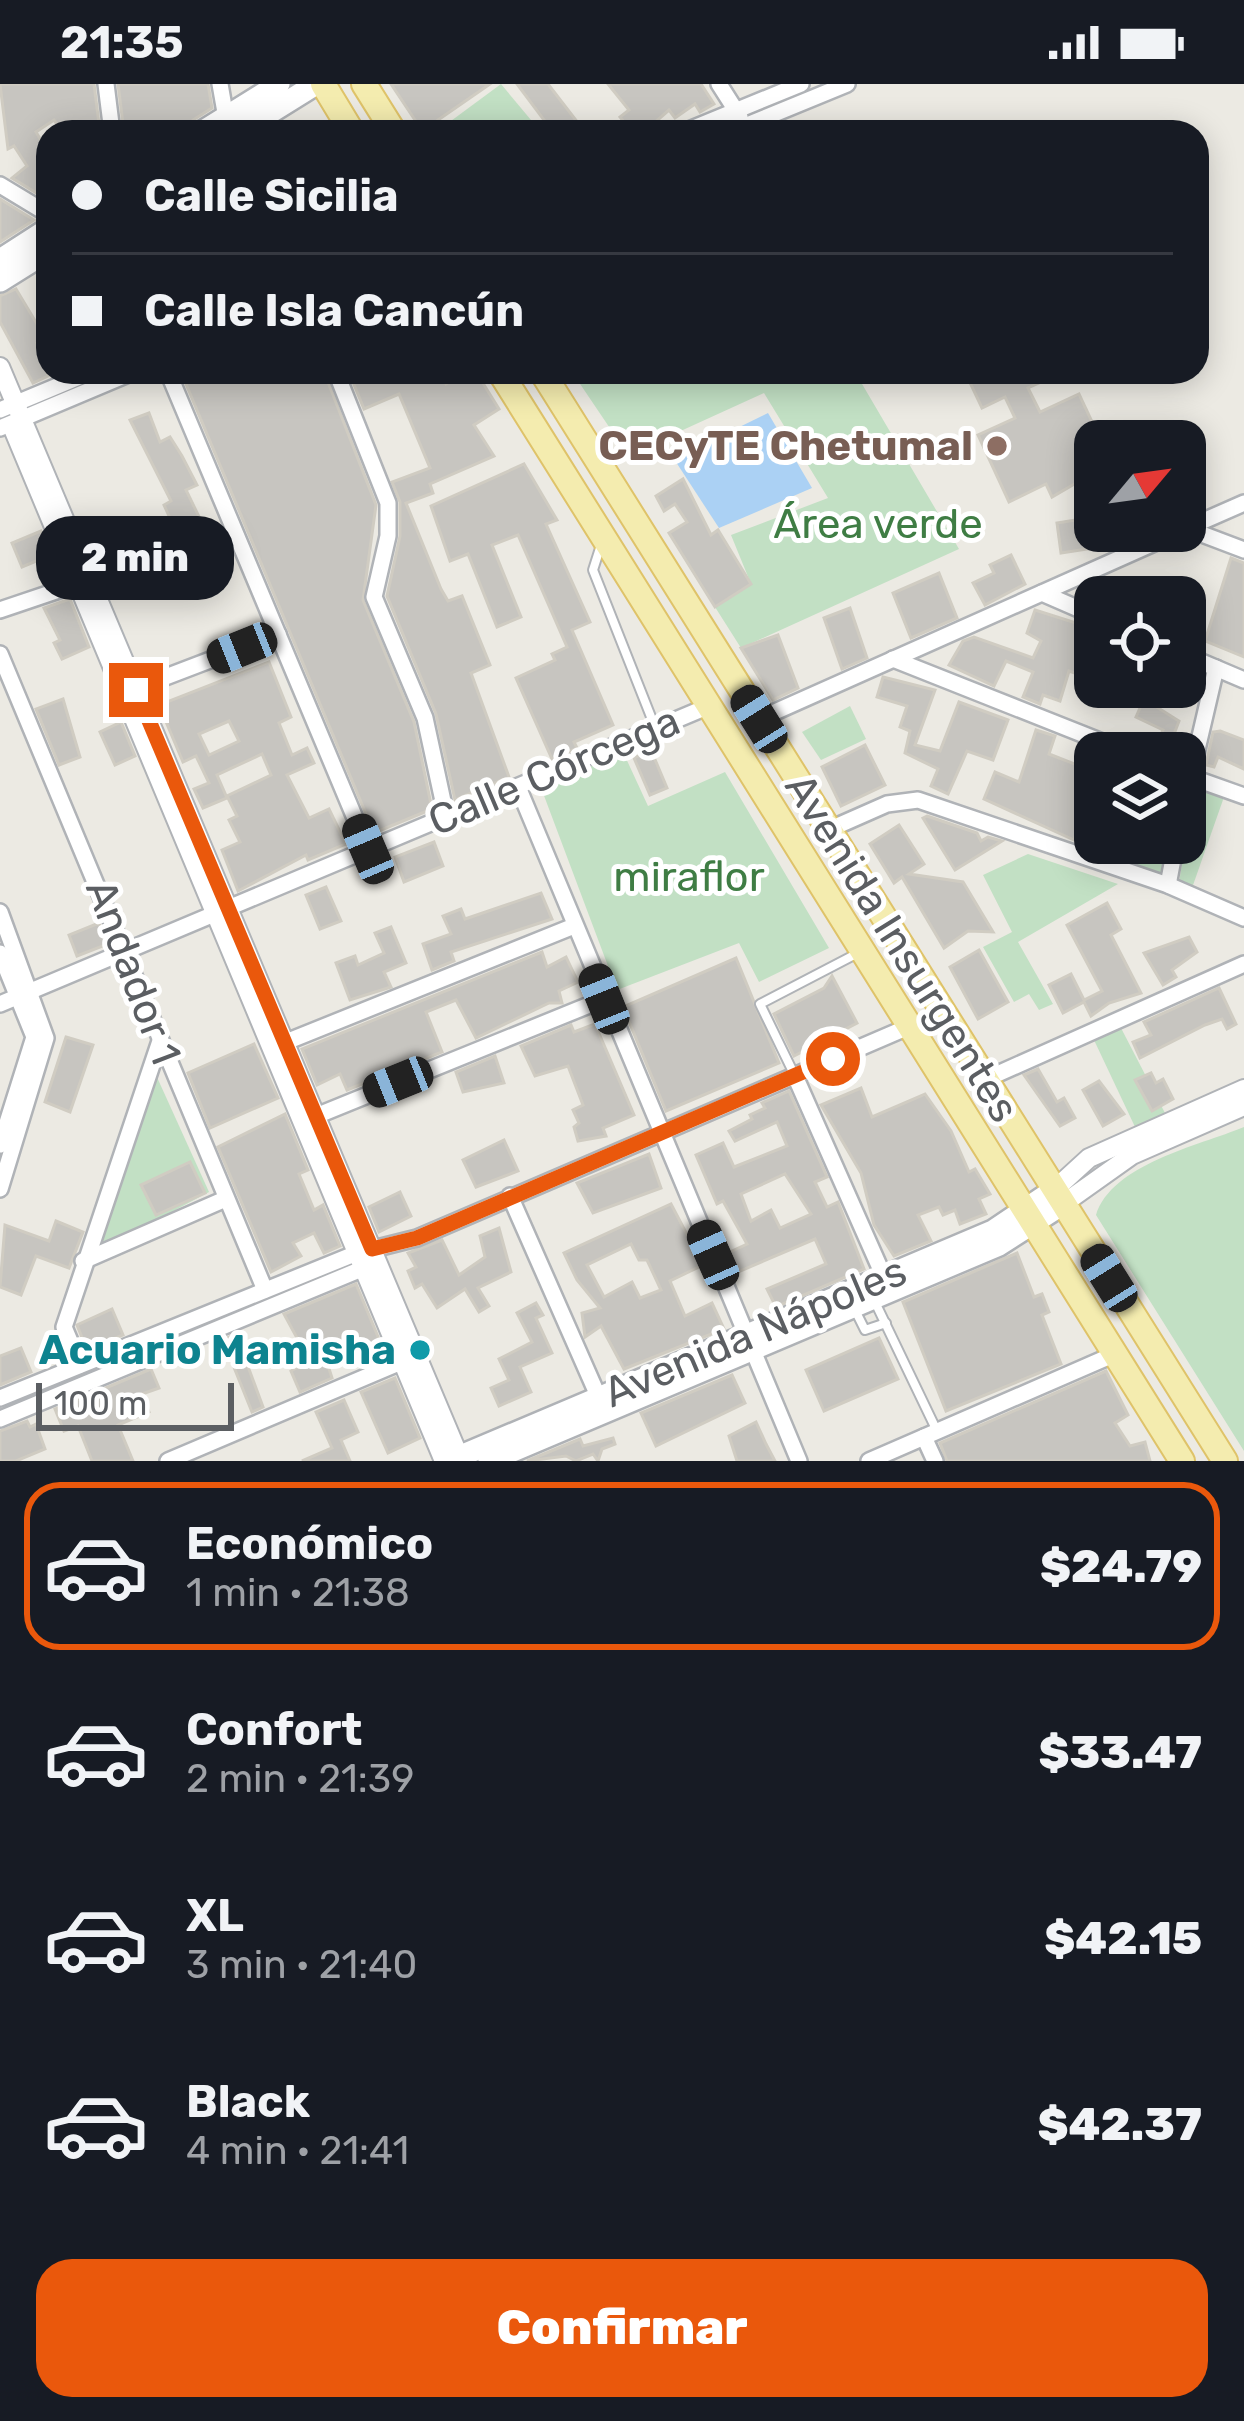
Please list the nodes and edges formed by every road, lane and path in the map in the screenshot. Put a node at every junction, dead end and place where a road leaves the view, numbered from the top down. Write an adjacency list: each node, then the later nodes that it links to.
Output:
1 (106, 84): 9 (street)
2 (220, 84): 10 (street)
3 (279, 84): 11 (main road)
4 (319, 84): 12 (main road); 13 (main road)
5 (364, 84): 14 (main road)
6 (719, 84): 15 (street)
7 (801, 84): 16 (street)
8 (847, 84): 17 (street)
9 (110, 120)
10 (229, 120)
11 (240, 120)
12 (247, 120)
13 (344, 120)
14 (386, 120)
15 (736, 120)
16 (742, 120)
17 (745, 120)
18 (0, 163): 19 (street)
19 (1, 185): 20 (street)
20 (36, 207)
21 (36, 237): 23 (main road)
22 (36, 258): 24 (main road)
23 (0, 260)
24 (0, 281)
25 (0, 367): 32 (street)
26 (66, 384): 32 (street)
27 (95, 384): 32 (street)
28 (173, 384): 45 (street)
29 (341, 384): 60 (street)
30 (508, 384): 36 (main road, Avenida Insurgentes)
31 (550, 384): 53 (main road, Avenida Insurgentes)
32 (7, 412): 39 (street); 51 (street)
33 (1244, 503): 34 (street)
34 (1206, 520)
35 (1206, 537): 37 (street)
36 (604, 538): 42 (main road, Avenida Insurgentes); 44 (lane)
37 (1244, 550)
38 (1134, 552): 40 (street)
39 (77, 584): 43 (street); 51 (street)
40 (1042, 593): 41 (street); 47 (street)
41 (1074, 607)
42 (648, 608): 44 (lane); 52 (main road, Avenida Insurgentes)
43 (0, 610)
44 (616, 621): 54 (lane)
45 (278, 634): 51 (street); 62 (street)
46 (0, 653): 71 (street, Andador 1)
47 (893, 659): 53 (street); 55 (street)
48 (1206, 664): 49 (street)
49 (1216, 668): 50 (street); 56 (street)
50 (1244, 680)
51 (129, 691): 67 (street)
52 (709, 706): 54 (street, Calle Córcega); 66 (main road, Avenida Insurgentes)
53 (759, 719): 61 (main road, Avenida Insurgentes)
54 (656, 728): 58 (street, Calle Córcega)
55 (1077, 732)
56 (1199, 732)
57 (1206, 783): 59 (street)
58 (518, 787): 60 (street, Calle Córcega); 70 (street)
59 (1244, 796)
60 (446, 814): 62 (street, Calle Córcega)
61 (828, 830): 64 (main road, Avenida Insurgentes); 65 (street)
62 (368, 849): 67 (street, Calle Córcega)
63 (1172, 864): 65 (street)
64 (854, 874): 66 (main road); 82 (main road, Avenida Insurgentes)
65 (1168, 885): 69 (street)
66 (824, 890): 72 (main road, Avenida Insurgentes)
67 (222, 911): 71 (street, Calle Córcega); 80 (street)
68 (0, 912): 75 (street)
69 (1244, 918)
70 (574, 926): 76 (street); 80 (street)
71 (128, 949): 75 (street, Calle Córcega); 79 (street, Andador 1)
72 (862, 951): 78 (main road, Avenida Insurgentes); 81 (lane)
73 (0, 953): 75 (street)
74 (1244, 964): 82 (street)
75 (26, 993): 77 (street, Calle Córcega); 87 (street); 88 (street)
76 (604, 999): 85 (street); 86 (street)
77 (0, 1004)
78 (908, 1027): 81 (street); 92 (main road, Avenida Insurgentes)
79 (160, 1041): 91 (street, Andador 1); 94 (street)
80 (278, 1046): 85 (street); 93 (street)
81 (795, 1076): 86 (street); 96 (street)
82 (984, 1080): 90 (main road, Avenida Insurgentes)
83 (1244, 1089): 90 (street)
84 (1244, 1106): 90 (street)
85 (316, 1116): 93 (street)
86 (660, 1134): 89 (street); 98 (street)
87 (0, 1145)
88 (0, 1189)
89 (510, 1196): 93 (street); 103 (street)
90 (1058, 1197): 92 (main road, Avenida Nápoles); 113 (main road, Avenida Insurgentes)
91 (223, 1200): 94 (street); 95 (street, Andador 1)
92 (1030, 1218): 96 (main road, Avenida Nápoles); 99 (main road, Avenida Insurgentes)
93 (371, 1255): 95 (street); 100 (street); 104 (street)
94 (83, 1262): 101 (street)
95 (265, 1290): 101 (street)
96 (865, 1292): 97 (lane); 97 (lane); 98 (main road, Avenida Nápoles)
97 (886, 1323): 105 (lane)
98 (751, 1342): 103 (main road, Avenida Nápoles); 108 (main road, Avenida Nápoles); 109 (street)
99 (1115, 1354): 105 (street); 112 (main road, Avenida Insurgentes)
100 (410, 1359): 106 (street); 107 (street)
101 (80, 1365): 102 (street)
102 (0, 1398)
103 (599, 1398): 106 (main road, Avenida Nápoles)
104 (0, 1419)
105 (931, 1434): 110 (street); 111 (street)
106 (453, 1460)
107 (168, 1461)
108 (489, 1461)
109 (799, 1461)
110 (869, 1461)
111 (935, 1461)
112 (1182, 1461)
113 (1225, 1461)

